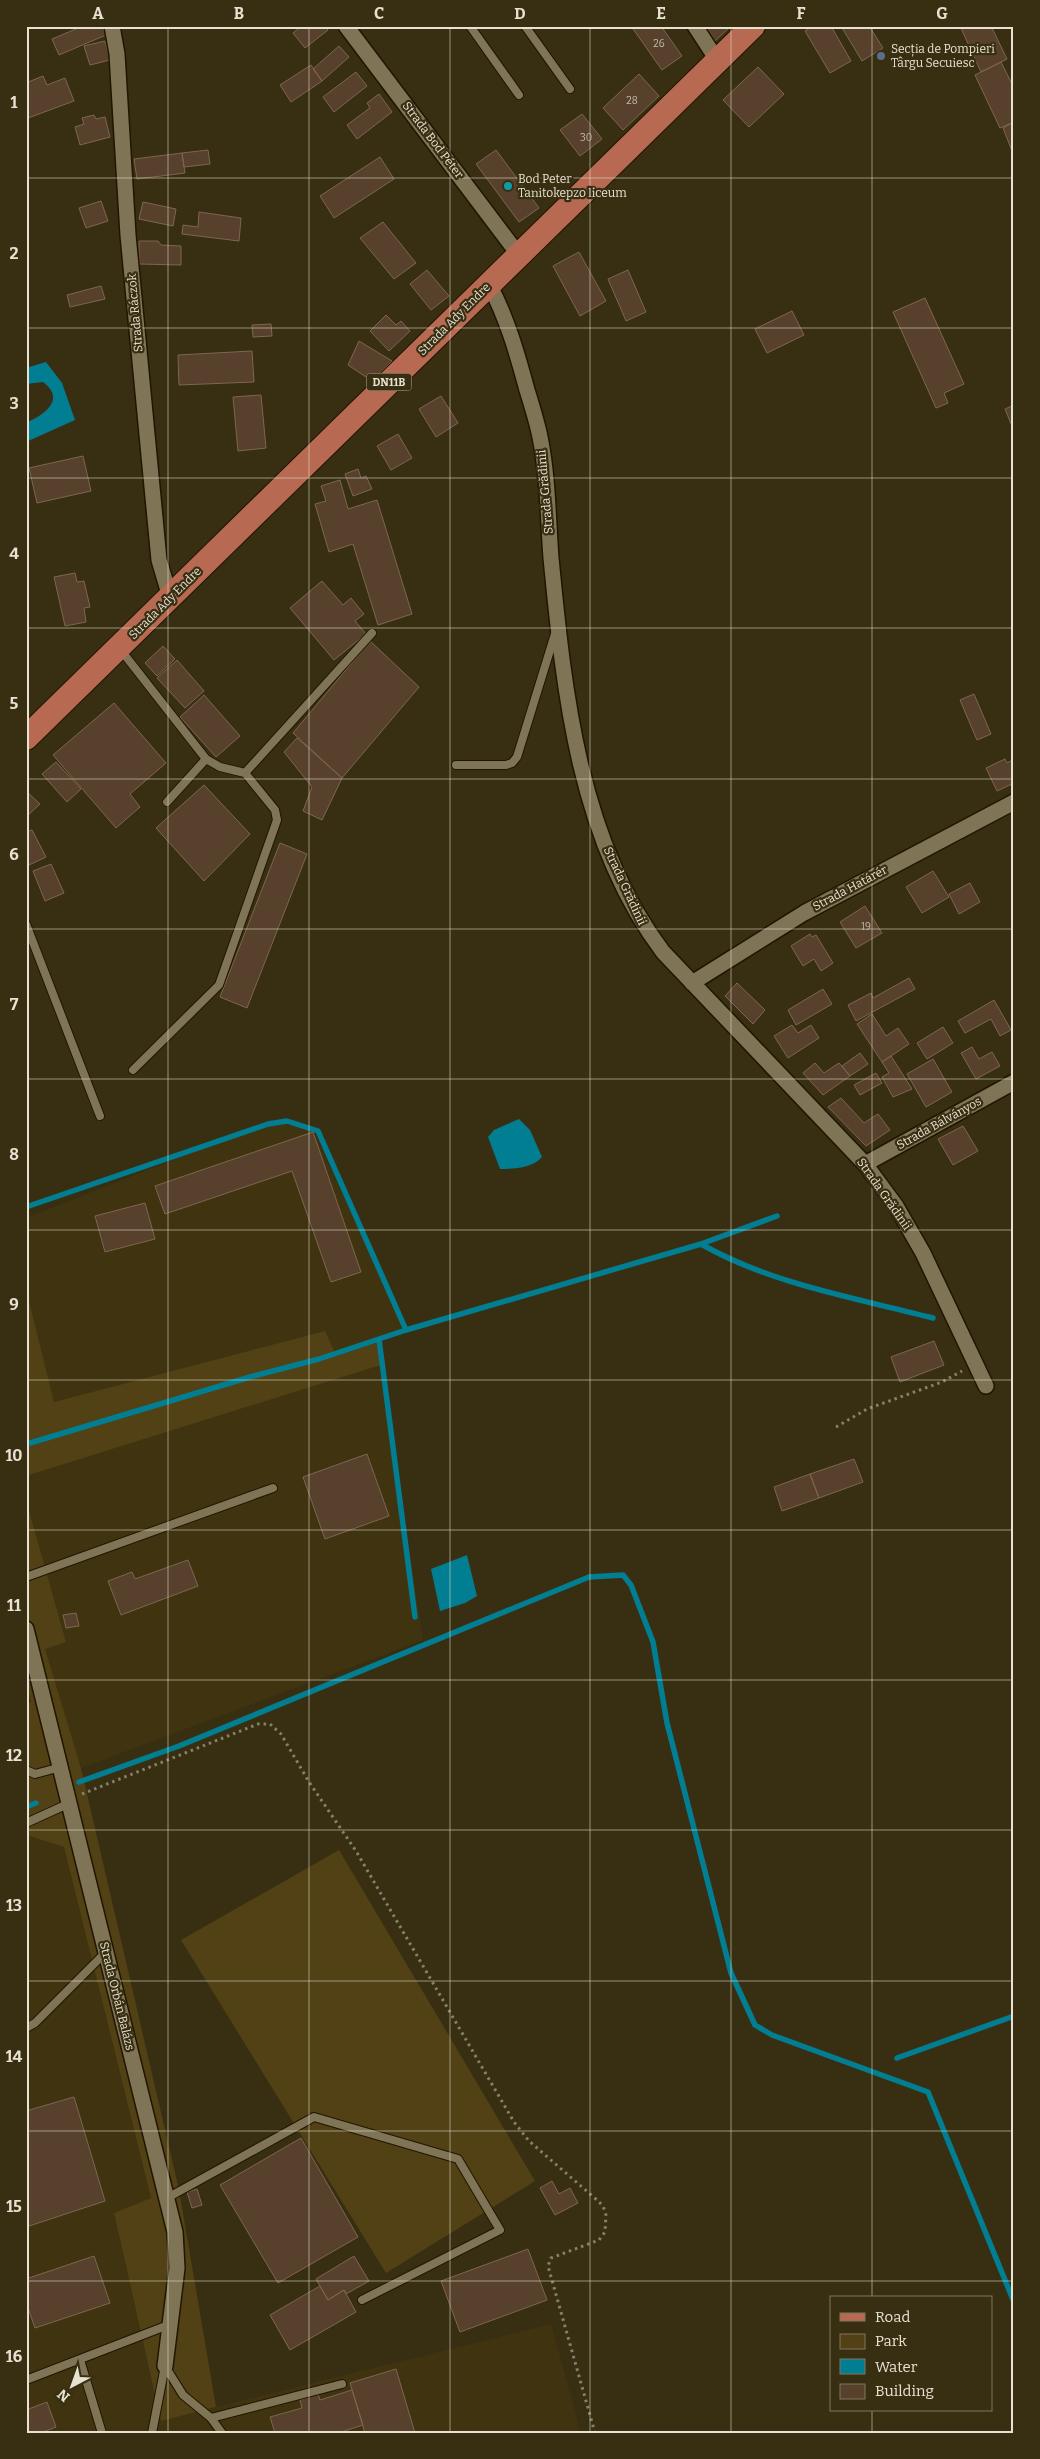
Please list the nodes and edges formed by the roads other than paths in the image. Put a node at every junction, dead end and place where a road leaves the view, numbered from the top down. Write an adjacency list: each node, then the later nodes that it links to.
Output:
1 (112, 26): 12 (street, Strada Ráczok)
2 (346, 26): 10 (street, Strada Bod Péter)
3 (470, 26): 9 (lane)
4 (525, 26): 8 (lane)
5 (695, 26): 7 (street)
6 (753, 26): 7 (main road, Strada Ady Endre / DN11B)
7 (717, 60): 10 (main road, Strada Ady Endre / DN11B)
8 (570, 90)
9 (519, 95)
10 (518, 254): 11 (main road, Strada Ady Endre / DN11B)
11 (489, 284): 12 (main road, Strada Ady Endre / DN11B); 13 (street, Strada Grădinii)
12 (170, 597): 15 (main road, Strada Ady Endre / DN11B)
13 (558, 625): 18 (lane); 23 (street, Strada Grădinii)
14 (372, 633): 19 (lane)
15 (119, 648): 16 (main road, Strada Ady Endre / DN11B); 17 (lane)
16 (26, 738)
17 (206, 759): 19 (lane); 20 (lane)
18 (456, 765)
19 (244, 773): 24 (lane)
20 (166, 802)
21 (1014, 802): 23 (street, Strada Határér)
22 (26, 924): 26 (lane)
23 (692, 983): 27 (street, Strada Grădinii)
24 (133, 1070)
25 (1014, 1082): 27 (street, Strada Bálványos)
26 (100, 1116)
27 (865, 1164): 28 (street, Strada Grădinii)
28 (986, 1386)
29 (273, 1488): 30 (lane)
30 (26, 1576)
31 (26, 1629): 32 (street, Strada Orbán Balázs)
32 (61, 1767): 33 (lane); 34 (street, Strada Orbán Balázs)
33 (26, 1770)
34 (70, 1801): 35 (lane); 36 (street, Strada Orbán Balázs)
35 (26, 1823)
36 (106, 1952): 37 (lane); 38 (street, Strada Orbán Balázs)
37 (26, 2028)
38 (167, 2198): 39 (lane); 40 (street, Strada Orbán Balázs)
39 (362, 2300)
40 (171, 2324): 41 (lane); 42 (street, Strada Orbán Balázs)
41 (80, 2360): 43 (lane); 47 (lane)
42 (165, 2366): 45 (lane); 46 (lane)
43 (26, 2380)
44 (342, 2384): 46 (lane)
45 (157, 2407): 48 (lane); 49 (lane)
46 (210, 2418): 50 (lane)
47 (102, 2433)
48 (146, 2433)
49 (152, 2433)
50 (222, 2433)

